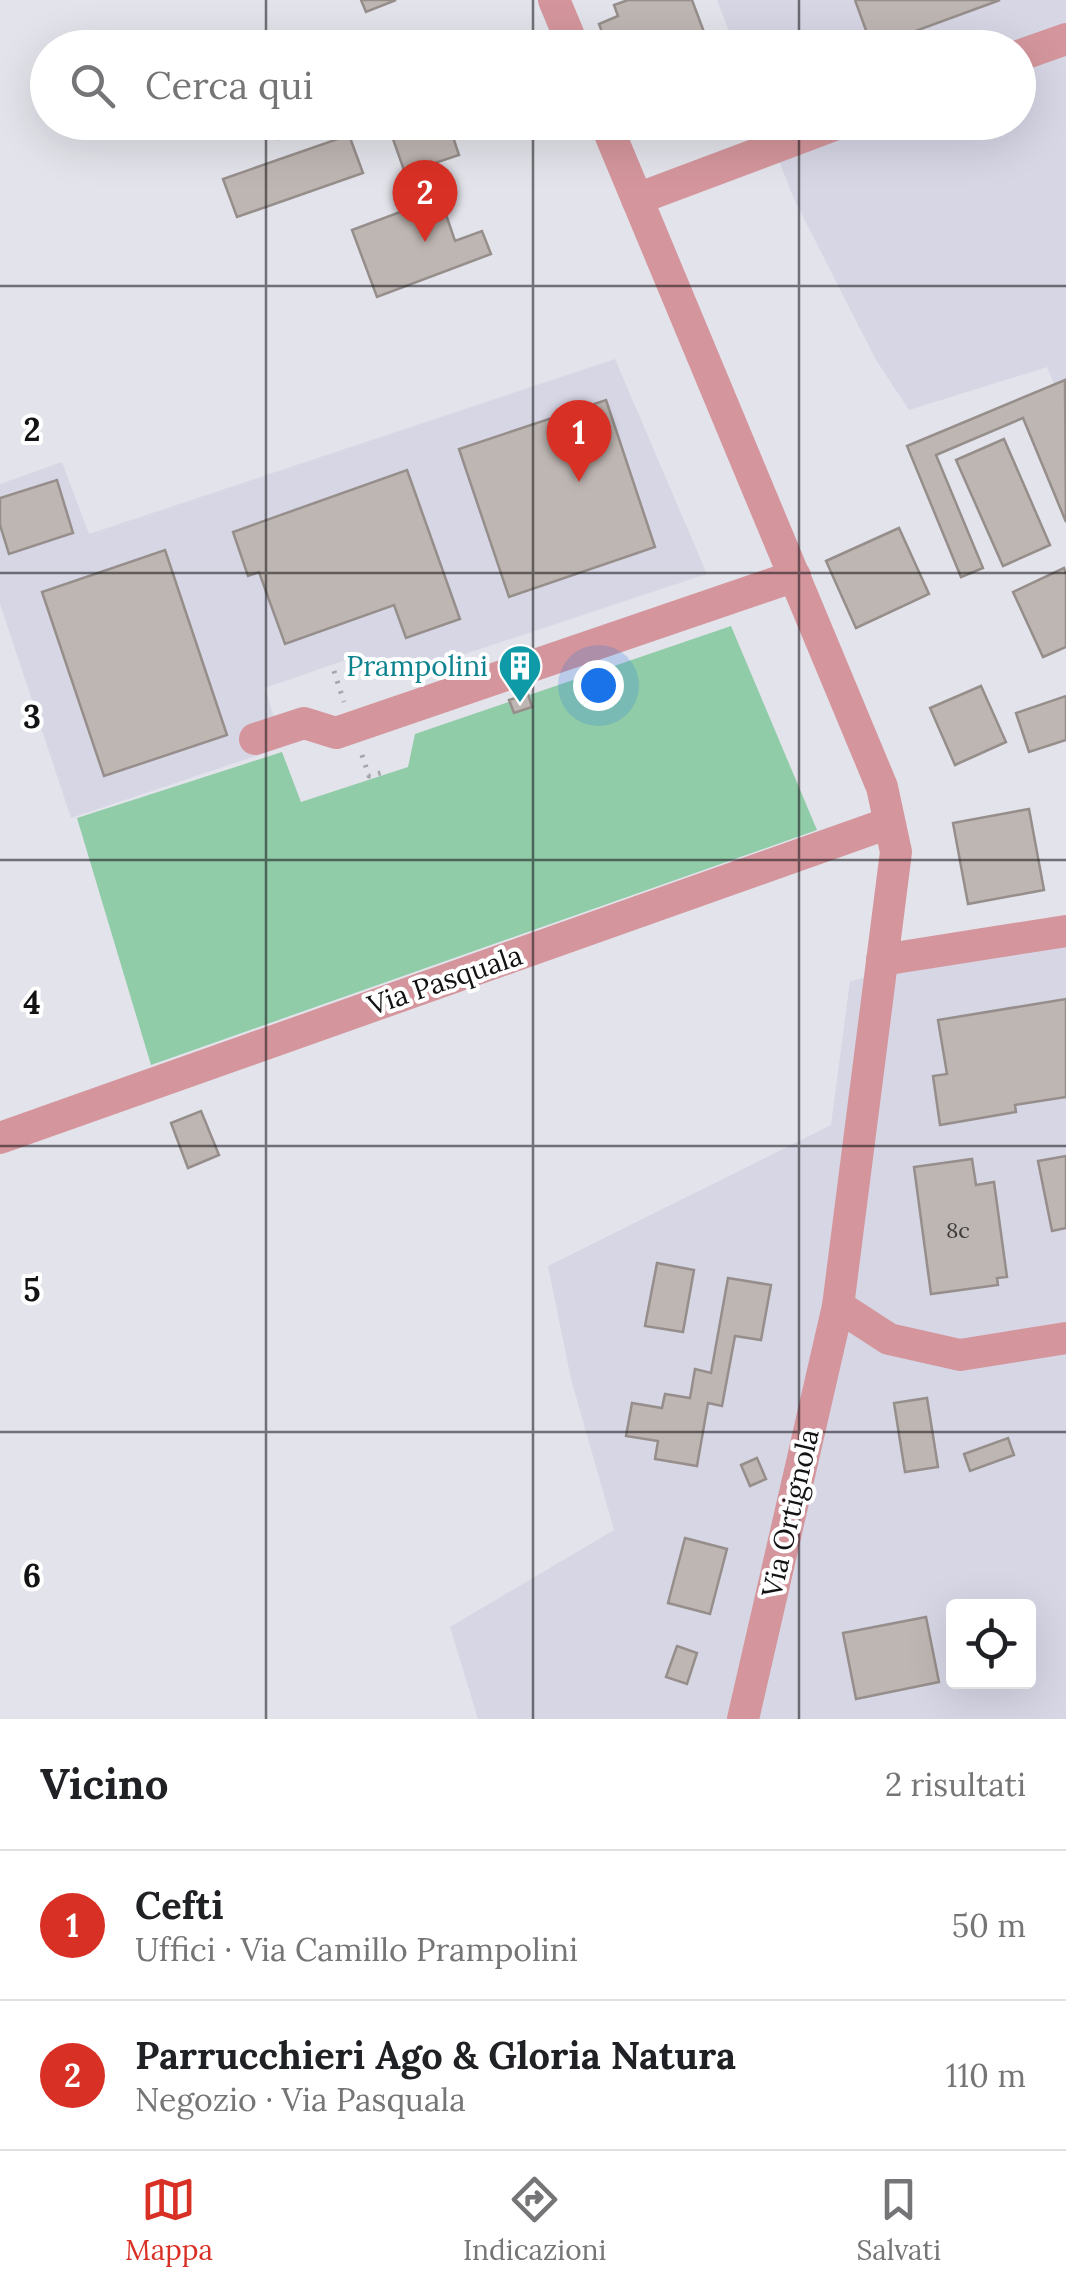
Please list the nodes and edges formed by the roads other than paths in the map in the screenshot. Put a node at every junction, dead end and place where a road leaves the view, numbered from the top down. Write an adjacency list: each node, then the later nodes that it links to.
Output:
1 (554, 0): 2 (street)
2 (566, 30)
3 (1066, 39): 4 (street)
4 (1036, 50)
5 (612, 140): 7 (street)
6 (794, 140): 7 (street)
7 (637, 199): 8 (street)
8 (796, 576): 9 (street); 10 (street)
9 (255, 738)
10 (890, 823): 12 (street); 13 (street, Via Pasquala)
11 (1066, 931): 12 (street)
12 (882, 960): 14 (street)
13 (0, 1138)
14 (838, 1306): 15 (street); 16 (street, Via Ortignola)
15 (1066, 1338)
16 (743, 1719)

